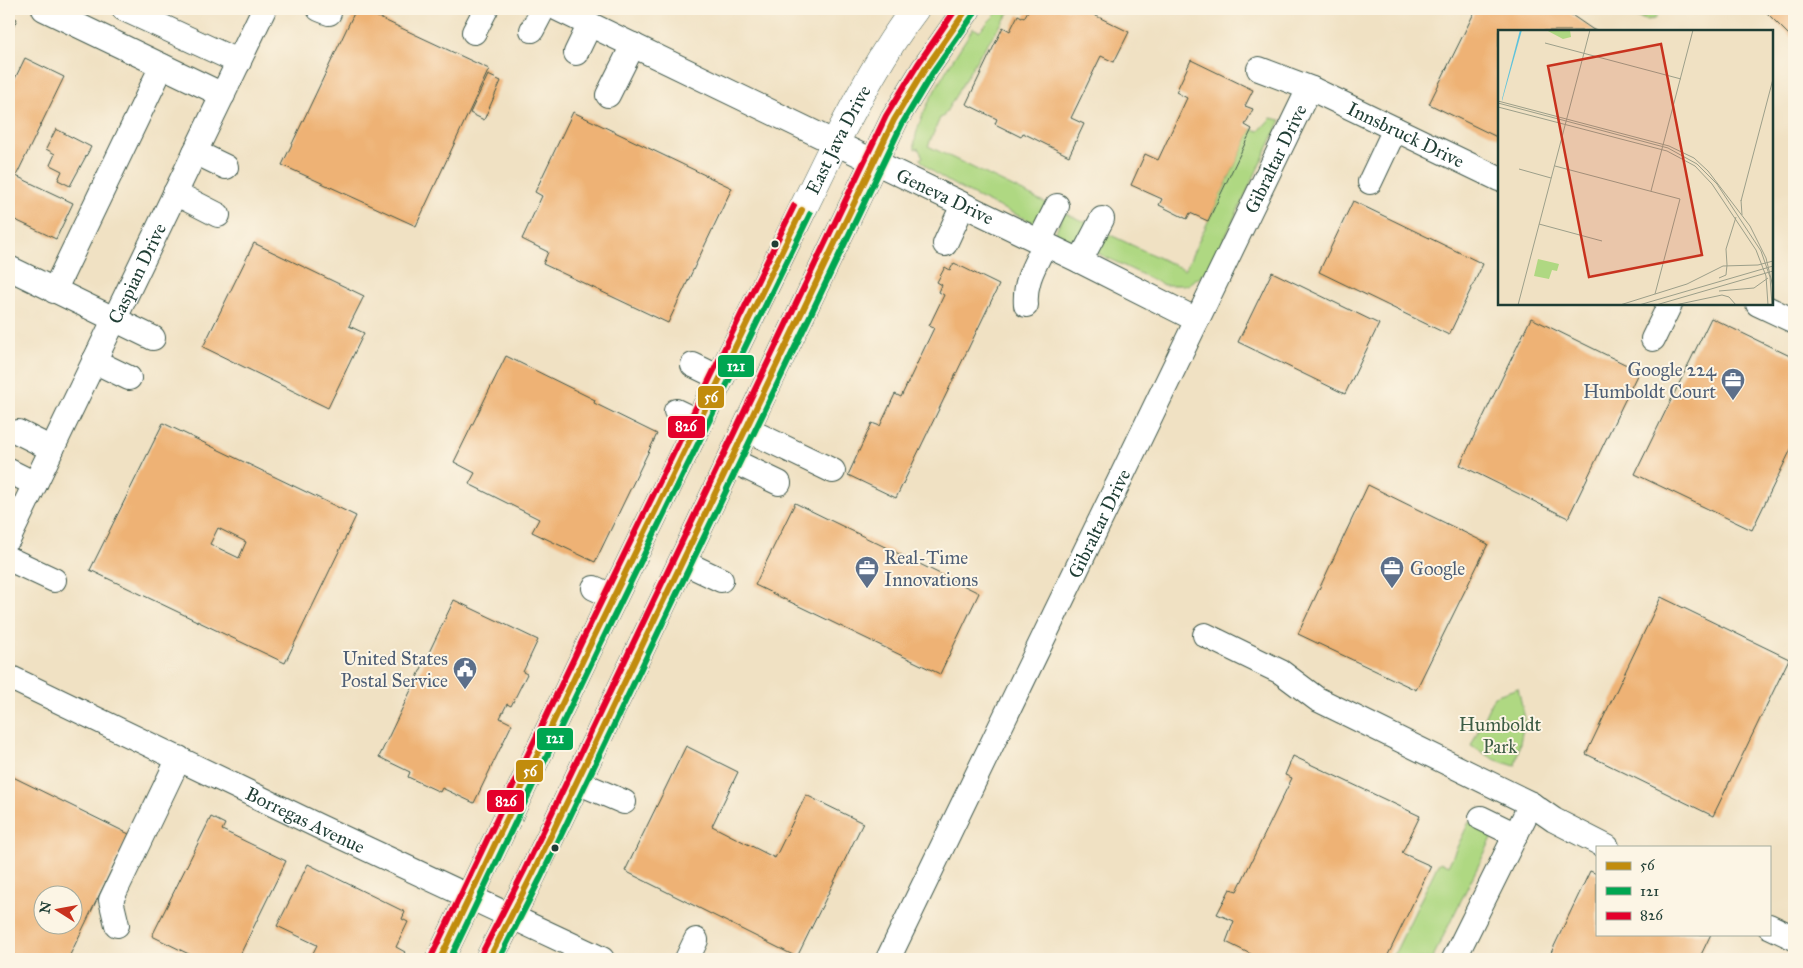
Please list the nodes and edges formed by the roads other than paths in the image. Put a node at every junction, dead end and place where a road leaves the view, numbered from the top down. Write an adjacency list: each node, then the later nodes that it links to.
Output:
1 (44, 9): 15 (street)
2 (124, 9): 14 (street)
3 (264, 9): 14 (street, Caspian Drive)
4 (486, 9): 11 (street)
5 (543, 9): 10 (street)
6 (558, 9): 9 (street, Geneva Drive)
7 (915, 9): 21 (main road, East Java Drive)
8 (968, 9): 23 (main road)
9 (586, 18): 12 (street, Geneva Drive); 13 (street)
10 (532, 30)
11 (474, 32)
12 (633, 45): 19 (street); 21 (street, Geneva Drive)
13 (576, 53)
14 (239, 62): 18 (street, Caspian Drive)
15 (162, 66): 18 (street); 36 (street)
16 (1259, 69): 17 (street, Innsbruck Drive)
17 (1312, 89): 20 (street, Innsbruck Drive); 41 (street, Gibraltar Drive)
18 (223, 95): 22 (street, Caspian Drive)
19 (608, 95)
20 (1395, 129): 25 (street, Innsbruck Drive); 26 (street)
21 (835, 144): 23 (street, Geneva Drive); 48 (main road, East Java Drive)
22 (195, 152): 24 (street); 27 (street, Caspian Drive)
23 (874, 162): 28 (street, Geneva Drive); 49 (main road)
24 (226, 167)
25 (1498, 179)
26 (1370, 182)
27 (175, 194): 30 (street); 40 (street, Caspian Drive)
28 (963, 205): 32 (street, Geneva Drive); 33 (street)
29 (1057, 206): 32 (street)
30 (218, 214)
31 (1102, 219): 34 (street)
32 (1042, 243): 34 (street, Geneva Drive); 37 (street)
33 (945, 244)
34 (1080, 261): 41 (street, Geneva Drive)
35 (9, 268): 36 (street)
36 (54, 291): 40 (street)
37 (1026, 305)
38 (1670, 305): 44 (street)
39 (1760, 305): 42 (street)
40 (114, 319): 43 (street); 45 (street, Caspian Drive)
41 (1197, 320): 79 (street, Gibraltar Drive)
42 (1794, 321)
43 (153, 338)
44 (1653, 339)
45 (94, 361): 47 (street); 51 (street, Caspian Drive)
46 (693, 365): 48 (street)
47 (129, 378)
48 (720, 378): 71 (main road, East Java Drive)
49 (746, 429): 52 (main road); 54 (street)
50 (18, 432): 51 (street)
51 (52, 449): 56 (street, Caspian Drive)
52 (731, 460): 55 (street); 59 (main road)
53 (9, 471): 56 (street)
54 (833, 471)
55 (779, 483)
56 (35, 484): 57 (street, Caspian Drive)
57 (9, 538)
58 (9, 559): 60 (street)
59 (683, 562): 61 (street); 65 (main road)
60 (54, 580)
61 (721, 580)
62 (1205, 635): 67 (street)
63 (9, 676): 64 (street, Borregas Avenue)
64 (179, 758): 71 (street, Borregas Avenue); 73 (street)
65 (577, 782): 66 (street); 72 (main road)
66 (624, 802)
67 (1531, 804): 69 (street); 70 (street)
68 (1481, 818): 69 (street)
69 (1516, 835): 80 (street)
70 (1606, 846)
71 (470, 898): 72 (street, Borregas Avenue); 76 (main road, East Java Drive)
72 (511, 916): 77 (main road); 78 (street, Borregas Avenue)
73 (117, 925)
74 (1770, 927): 75 (street)
75 (1790, 942)
76 (440, 959)
77 (489, 959)
78 (602, 959)
79 (888, 959)
80 (1454, 959)

